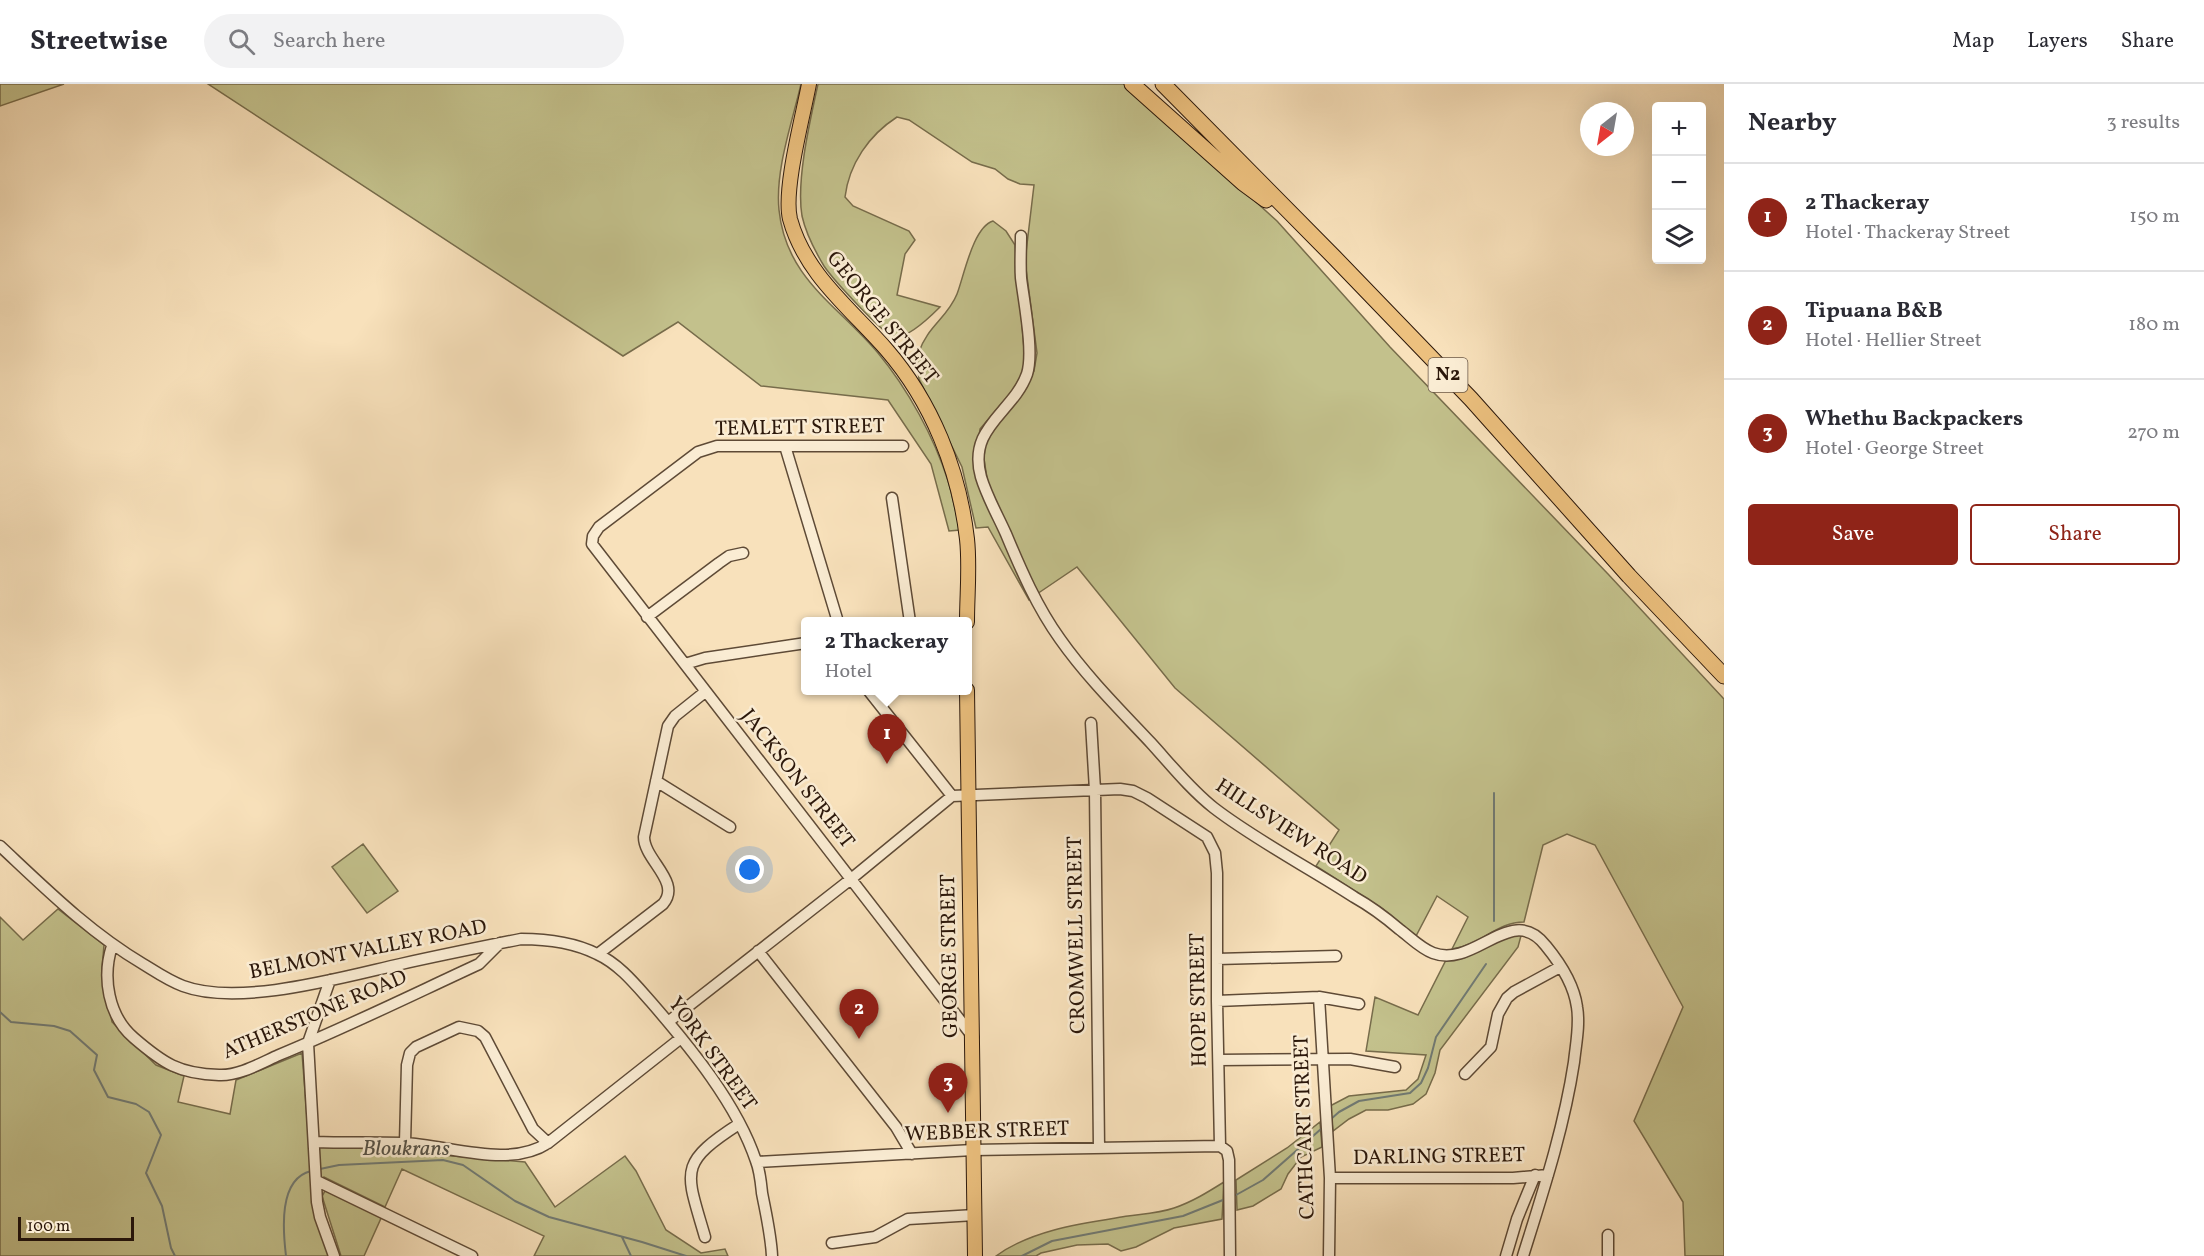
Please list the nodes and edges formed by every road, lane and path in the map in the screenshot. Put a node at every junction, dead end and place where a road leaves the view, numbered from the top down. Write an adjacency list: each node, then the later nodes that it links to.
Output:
1 (809, 84): 16 (main road, GEORGE STREET)
2 (1132, 84): 6 (highway)
3 (1162, 84): 5 (highway, N2)
4 (1169, 84): 5 (highway)
5 (1222, 145): 6 (highway, N2)
6 (1296, 220): 19 (highway, N2)
7 (1021, 236): 38 (street, HILLSVIEW ROAD)
8 (785, 446): 9 (street, TEMLETT STREET); 11 (street, TEMLETT STREET); 14 (street)
9 (903, 446)
10 (892, 498): 15 (street)
11 (592, 544): 13 (street, JACKSON STREET)
12 (743, 553): 13 (street)
13 (647, 617): 18 (street, JACKSON STREET)
14 (837, 617)
15 (909, 617)
16 (967, 617)
17 (801, 644): 18 (street)
18 (684, 664): 20 (street, JACKSON STREET)
19 (1724, 676)
20 (705, 692): 24 (street); 30 (street, JACKSON STREET)
21 (872, 695): 26 (street)
22 (967, 695): 27 (main road, GEORGE STREET)
23 (1091, 723): 25 (street, CROMWELL STREET)
24 (656, 781): 28 (street); 35 (street)
25 (1095, 790): 27 (street); 37 (street, HOPE STREET); 56 (street, CROMWELL STREET)
26 (952, 796): 27 (street); 30 (street)
27 (967, 796): 44 (main road, GEORGE STREET)
28 (730, 826)
29 (0, 846): 33 (street, BELMONT VALLEY ROAD)
30 (851, 879): 34 (street); 44 (street, JACKSON STREET)
31 (500, 943): 32 (street, BELMONT VALLEY ROAD); 39 (street, BELMONT VALLEY ROAD); 46 (street, ATHERSTONE ROAD)
32 (576, 945): 35 (street, YORK STREET)
33 (112, 946): 39 (street, BELMONT VALLEY ROAD); 46 (street, ATHERSTONE ROAD)
34 (758, 951): 43 (street); 58 (street)
35 (598, 954): 43 (street, YORK STREET)
36 (1336, 956): 37 (street)
37 (1217, 959): 41 (street, HOPE STREET)
38 (1560, 968): 50 (street); 62 (street, HILLSVIEW ROAD)
39 (330, 980): 46 (street)
40 (1319, 997): 41 (street); 42 (street); 47 (street, CATHCART STREET)
41 (1217, 1001): 48 (street, HOPE STREET)
42 (1359, 1004)
43 (668, 1022): 45 (street, YORK STREET)
44 (973, 1037): 57 (main road, GEORGE STREET)
45 (681, 1038): 51 (street, YORK STREET); 54 (street)
46 (308, 1043): 52 (street)
47 (1323, 1059): 48 (street); 49 (street); 63 (street, CATHCART STREET)
48 (1219, 1060): 55 (street, HOPE STREET)
49 (1395, 1067)
50 (1465, 1074)
51 (740, 1124): 59 (street, YORK STREET); 66 (street)
52 (315, 1142): 53 (street); 60 (street)
53 (405, 1143): 54 (street); 54 (street)
54 (548, 1143)
55 (1220, 1146): 56 (street, WEBBER STREET); 72 (street, HOPE STREET)
56 (1099, 1148): 57 (street, WEBBER STREET)
57 (973, 1150): 58 (street, WEBBER STREET); 64 (main road, GEORGE STREET)
58 (912, 1154): 59 (street, WEBBER STREET)
59 (757, 1162): 70 (street, YORK STREET)
60 (317, 1175): 68 (street); 69 (street)
61 (1535, 1175): 62 (street, DARLING STREET); 63 (street, DARLING STREET); 74 (street)
62 (1548, 1175): 75 (street, HILLSVIEW ROAD)
63 (1330, 1178): 73 (street, CATHCART STREET)
64 (975, 1215): 67 (street); 71 (main road, GEORGE STREET)
65 (1608, 1235): 76 (street)
66 (705, 1238)
67 (832, 1243)
68 (334, 1256)
69 (472, 1256)
70 (772, 1256)
71 (975, 1256)
72 (1230, 1256)
73 (1329, 1256)
74 (1506, 1256)
75 (1523, 1256)
76 (1608, 1256)

